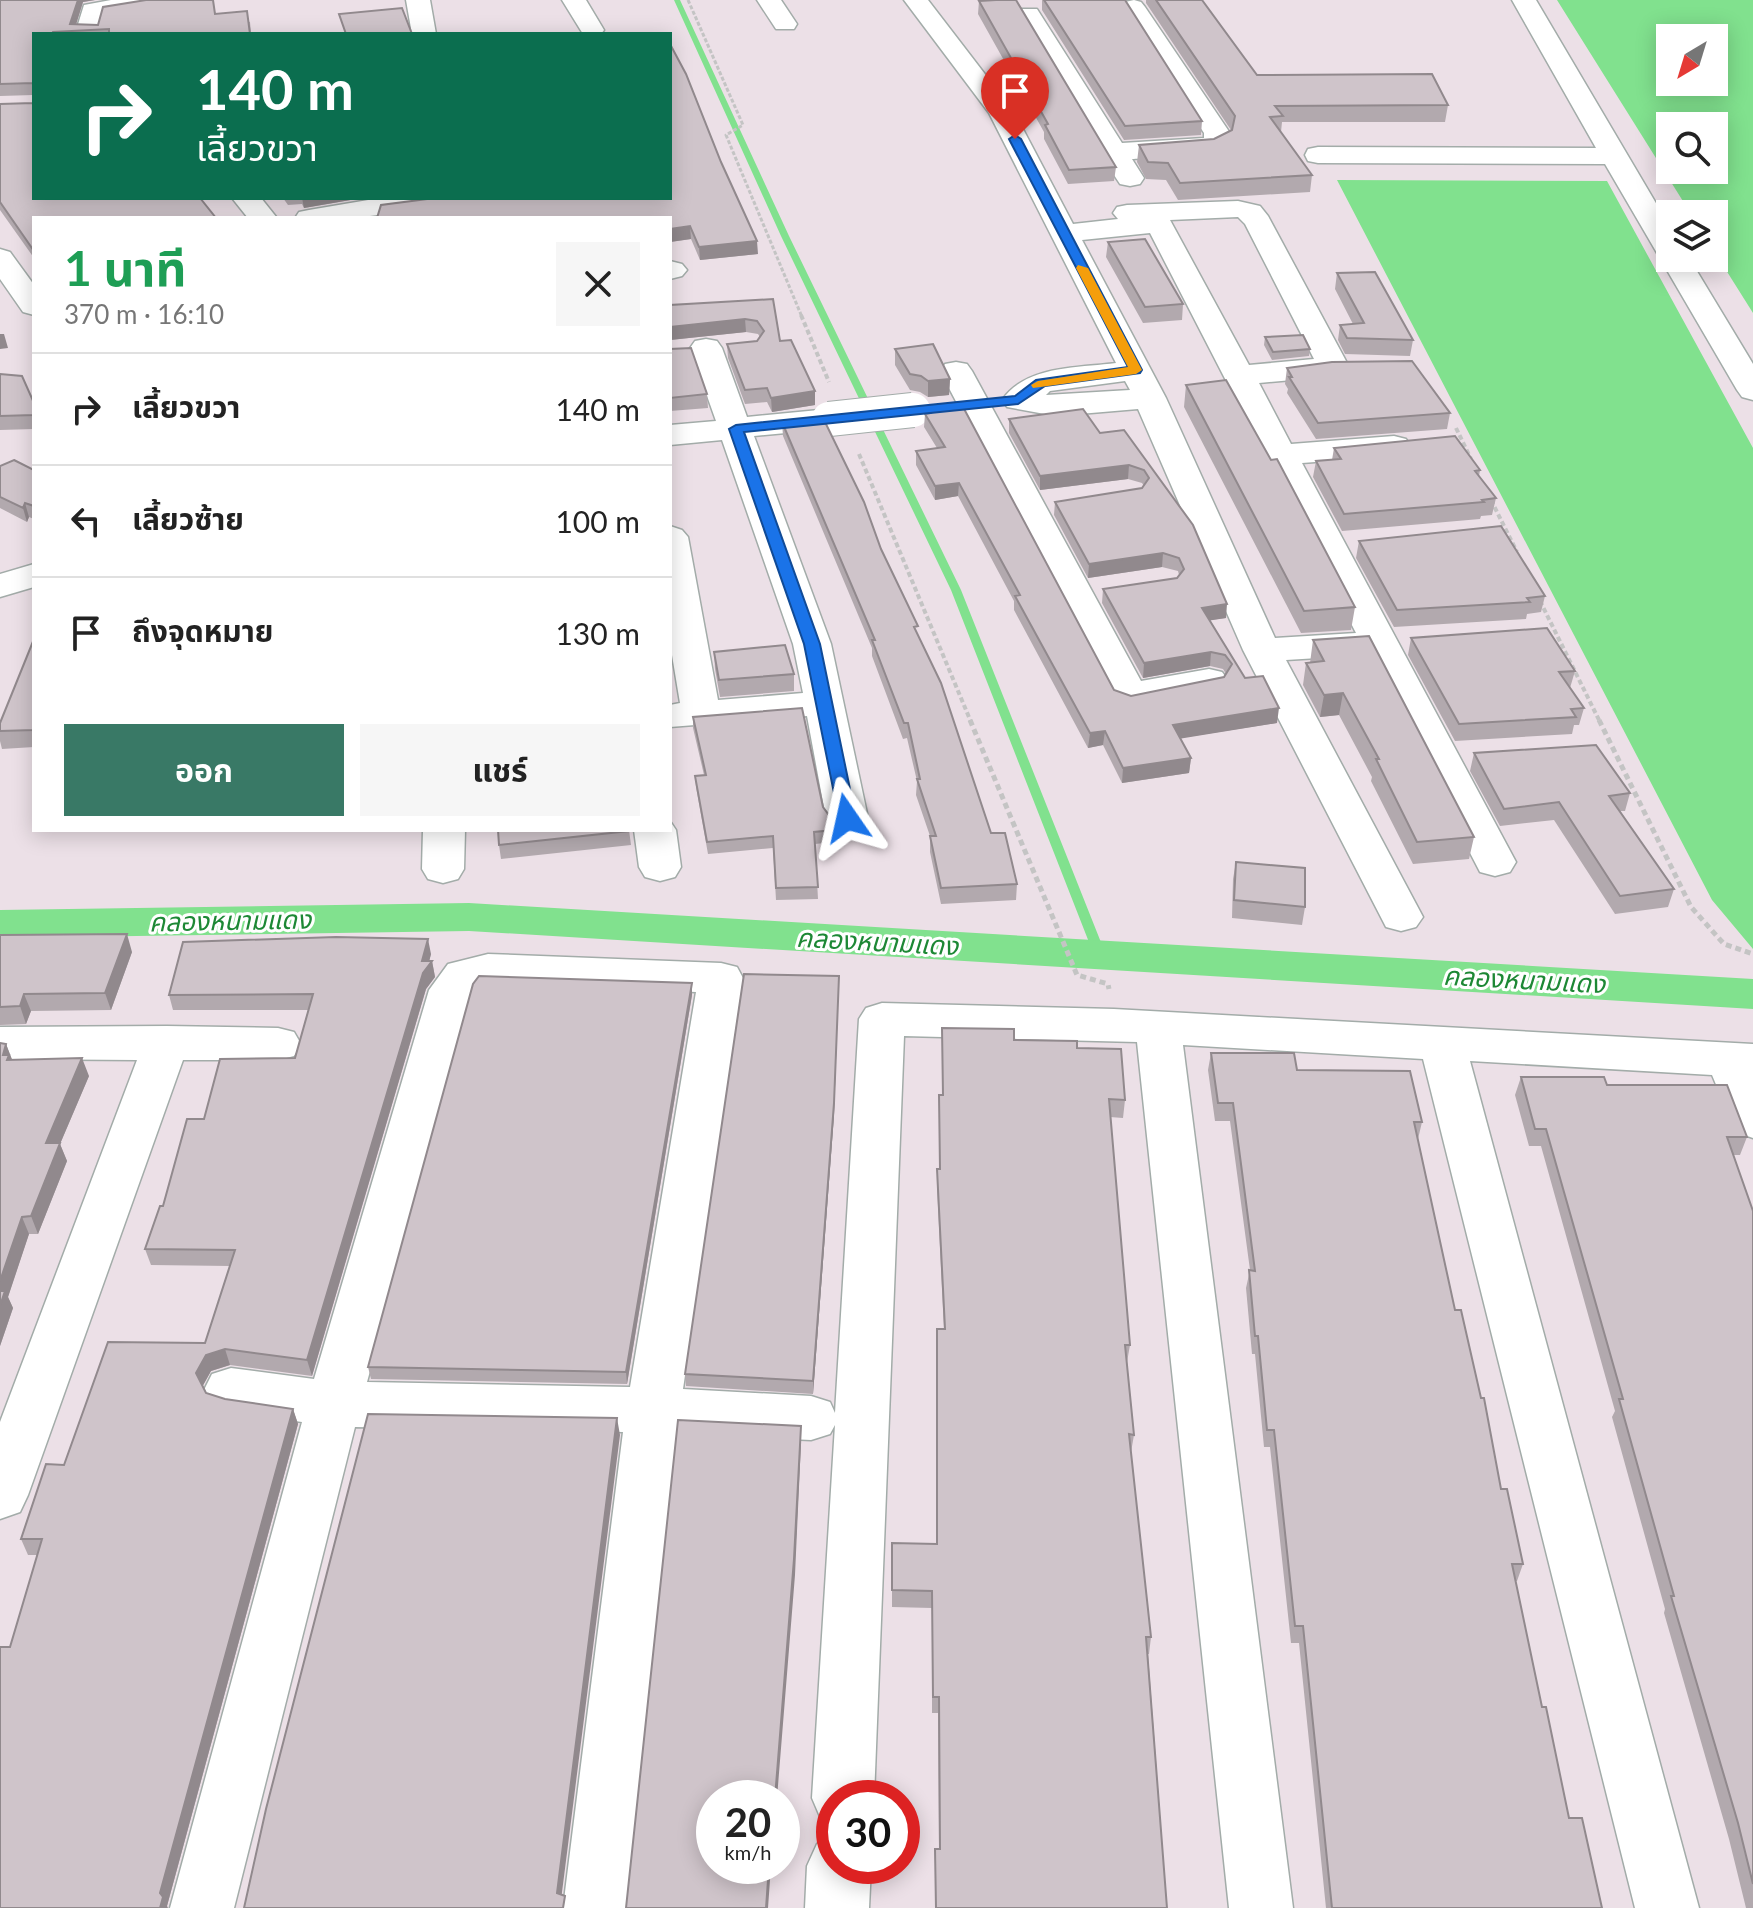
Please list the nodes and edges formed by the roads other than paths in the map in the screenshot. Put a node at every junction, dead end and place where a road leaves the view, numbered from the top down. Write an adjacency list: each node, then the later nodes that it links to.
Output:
1 (159, 0): 11 (street)
2 (418, 0): 12 (street)
3 (574, 0): 10 (street)
4 (769, 0): 9 (street)
5 (916, 0): 21 (street)
6 (1524, 0): 15 (street)
7 (1133, 7): 13 (street)
8 (1029, 14): 13 (street)
9 (785, 24)
10 (592, 30)
11 (87, 32)
12 (424, 32)
13 (1114, 152): 20 (street)
14 (1318, 155): 15 (street)
15 (1612, 156): 22 (street)
16 (248, 200): 18 (street)
17 (436, 200): 19 (street)
18 (261, 216)
19 (319, 216)
20 (1155, 218): 21 (street); 27 (street); 30 (street)
21 (1061, 226): 31 (street)
22 (1656, 229)
23 (0, 258): 25 (street)
24 (1682, 272): 32 (street)
25 (32, 303)
26 (707, 348): 34 (street)
27 (1325, 366): 28 (street); 30 (street)
28 (1357, 366)
29 (956, 371): 33 (street)
30 (1239, 375): 37 (street)
31 (1143, 384): 33 (street); 46 (street)
32 (1753, 390)
33 (975, 404): 34 (street, bridge); 47 (street)
34 (736, 429): 35 (street); 48 (street)
35 (672, 435)
36 (1441, 436): 37 (street)
37 (1280, 455): 45 (street)
38 (672, 561): 42 (street)
39 (32, 576): 40 (street)
40 (0, 586)
41 (0, 602): 43 (street)
42 (676, 608): 49 (street)
43 (0, 621)
44 (1423, 639): 45 (street)
45 (1379, 642): 46 (street); 51 (street)
46 (1262, 650): 54 (street)
47 (1209, 680)
48 (824, 703): 49 (street); 52 (street)
49 (685, 715)
50 (1484, 755): 51 (street)
51 (1440, 757): 53 (street)
52 (847, 818)
53 (1495, 862)
54 (1401, 917)
55 (1158, 1030): 59 (street); 67 (street); 72 (street)
56 (167, 1042): 57 (street); 58 (street); 66 (street)
57 (0, 1043)
58 (278, 1044)
59 (1442, 1044): 60 (street); 73 (street)
60 (1741, 1060): 61 (street)
61 (1753, 1120)
62 (231, 1390): 63 (street)
63 (334, 1404): 64 (street); 64 (street); 69 (street)
64 (653, 1410): 65 (street); 70 (street)
65 (811, 1418)
66 (0, 1495)
67 (844, 1780)
68 (838, 1884): 71 (street)
69 (202, 1908)
70 (595, 1908)
71 (837, 1908)
72 (1261, 1908)
73 (1667, 1908)

